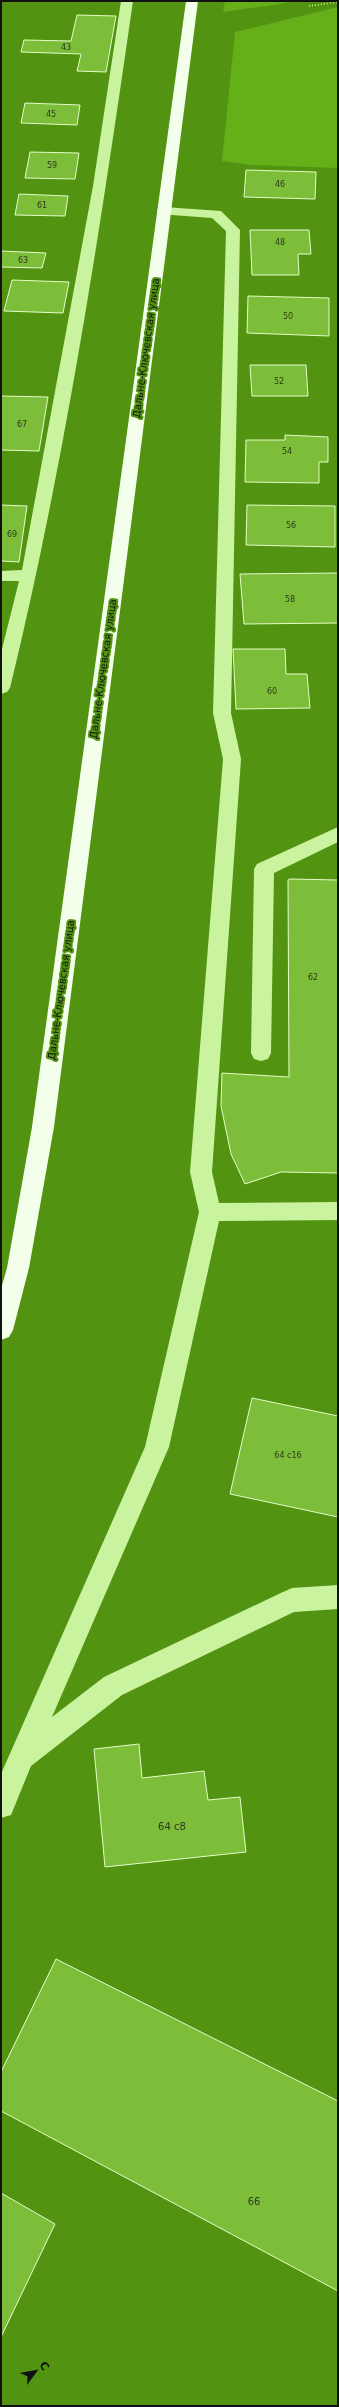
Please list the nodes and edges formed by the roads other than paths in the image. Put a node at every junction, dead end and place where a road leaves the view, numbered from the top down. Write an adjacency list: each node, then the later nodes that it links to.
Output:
1 (127, 1): 4 (street)
2 (192, 2): 3 (main road, Дальне-Ключевская улица)
3 (164, 211): 10 (street); 11 (main road, Дальне-Ключевская улица)
4 (29, 575): 5 (street); 6 (street)
5 (1, 576)
6 (1, 688)
7 (338, 834): 8 (street)
8 (261, 1053)
9 (338, 1211): 10 (street)
10 (210, 1212): 13 (street)
11 (1, 1330)
12 (338, 1597): 13 (street)
13 (22, 1758): 14 (street)
14 (1, 1805)

